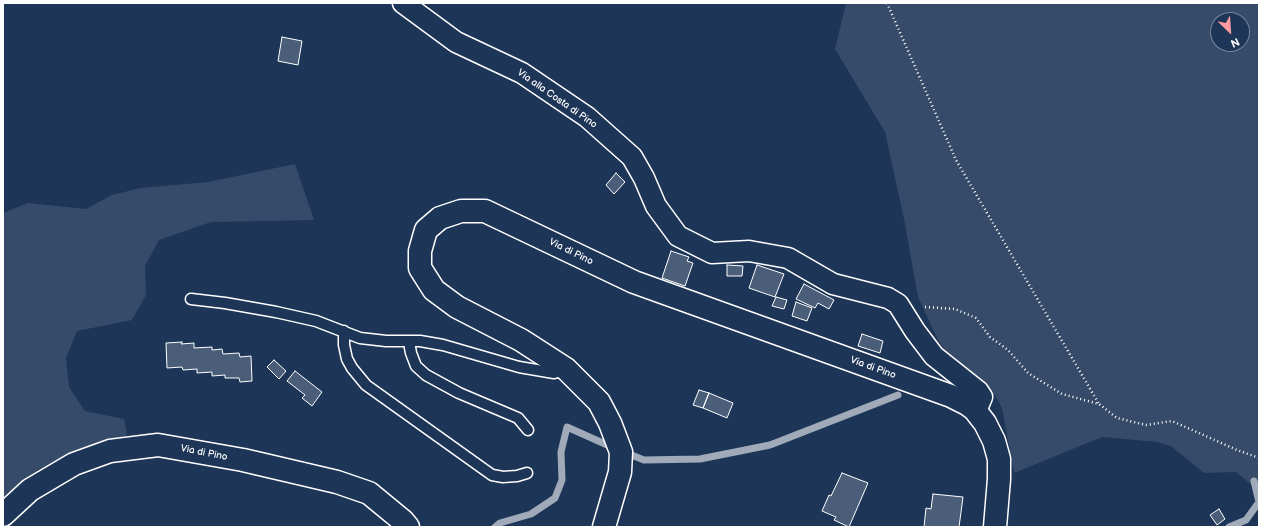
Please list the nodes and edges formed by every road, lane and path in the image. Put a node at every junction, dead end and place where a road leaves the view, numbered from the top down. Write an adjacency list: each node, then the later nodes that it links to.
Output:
1 (403, 3): 4 (street, Via alla Costa di Pino)
2 (887, 3): 8 (path)
3 (191, 299): 5 (lane)
4 (898, 304): 8 (path); 9 (street)
5 (344, 331): 6 (lane); 12 (lane)
6 (409, 342): 7 (lane); 10 (lane)
7 (566, 369): 9 (street, Via di Pino); 15 (street, Via di Pino)
8 (1099, 404): 11 (path)
9 (974, 409): 16 (street, Via di Pino)
10 (528, 430)
11 (1259, 458)
12 (527, 473)
13 (3, 515): 14 (street, Via di Pino)
14 (408, 527)
15 (604, 527)
16 (995, 527)

